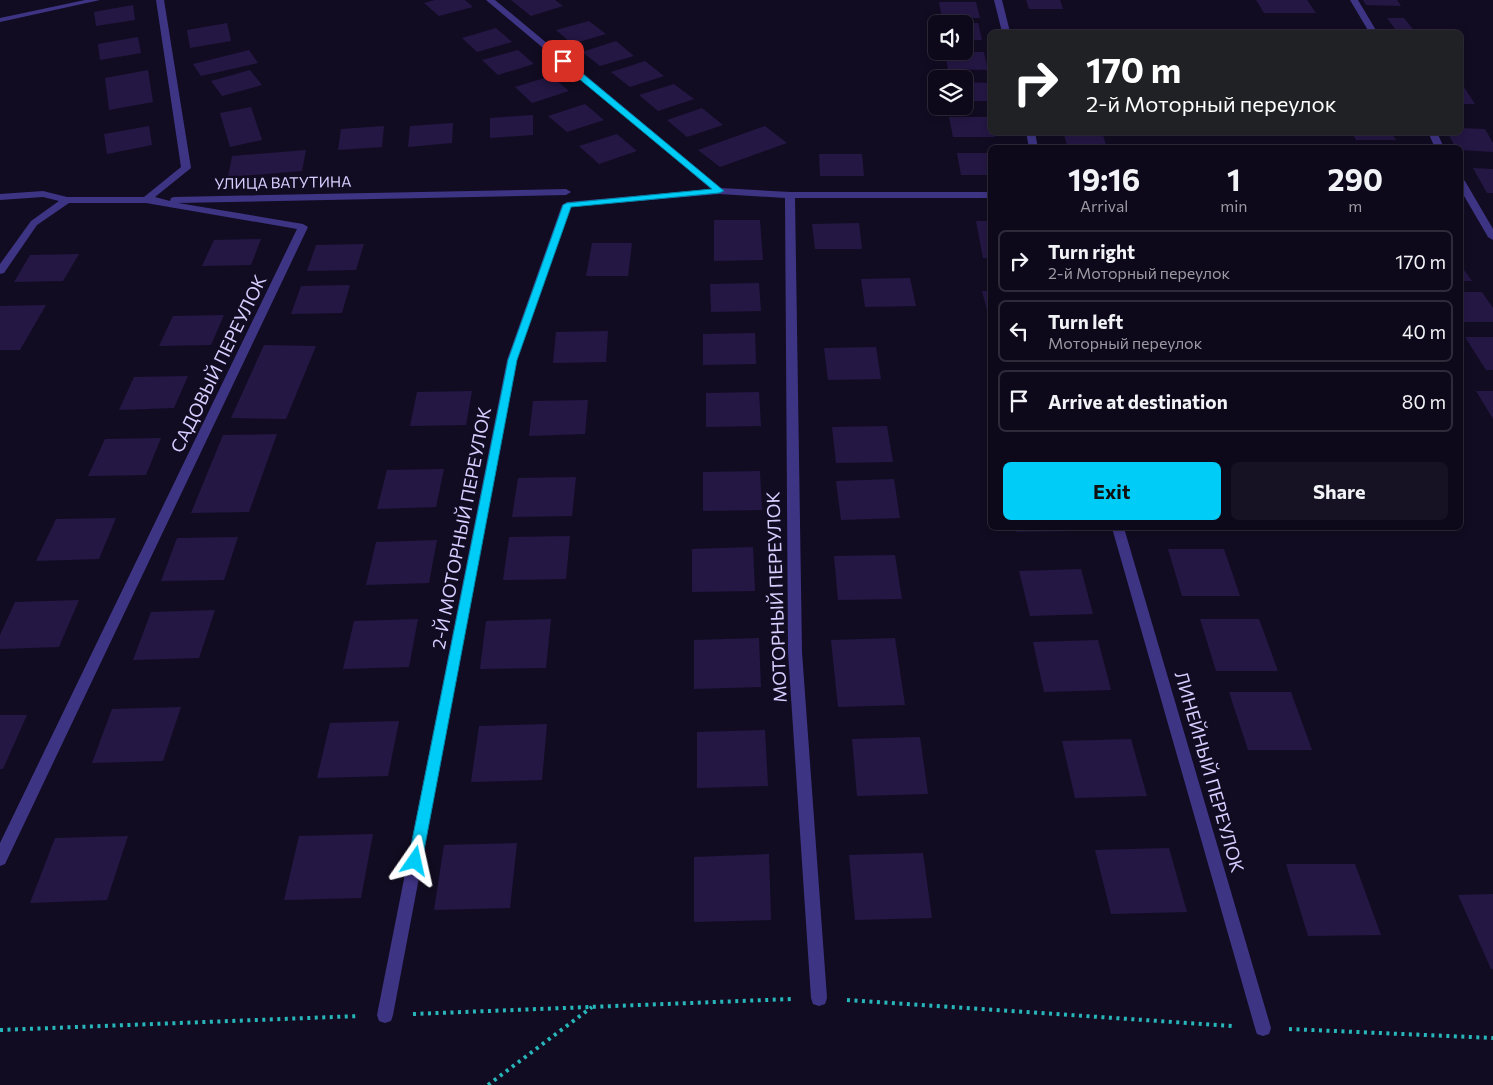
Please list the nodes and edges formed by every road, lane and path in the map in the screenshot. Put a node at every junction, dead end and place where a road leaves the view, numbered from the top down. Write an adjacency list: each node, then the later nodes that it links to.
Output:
1 (96, 0): 6 (street)
2 (160, 0): 16 (street)
3 (490, 0): 10 (street)
4 (998, 0): 7 (street)
5 (1354, 0): 8 (street)
6 (0, 20)
7 (1006, 30)
8 (1372, 30)
9 (1463, 186): 17 (street)
10 (719, 191): 12 (street); 23 (street, 2-Й МОТОРНЫЙ ПЕРЕУЛОК)
11 (566, 192): 16 (street, УЛИЦА ВАТУТИНА)
12 (790, 194): 13 (street); 21 (street, МОТОРНЫЙ ПЕРЕУЛОК)
13 (988, 195)
14 (0, 197): 15 (street, УЛИЦА ВАТУТИНА)
15 (68, 200): 16 (street, УЛИЦА ВАТУТИНА); 18 (street)
16 (146, 200): 20 (street, САДОВЫЙ ПЕРЕУЛОК)
17 (1493, 237)
18 (0, 271)
19 (1119, 530): 24 (street, ЛИНЕЙНЫЙ ПЕРЕУЛОК)
20 (0, 859)
21 (819, 998): 22 (path); 24 (path)
22 (592, 1007): 23 (path); 27 (path)
23 (385, 1015): 25 (path)
24 (1263, 1028): 26 (path)
25 (0, 1030)
26 (1493, 1038)
27 (488, 1085)

